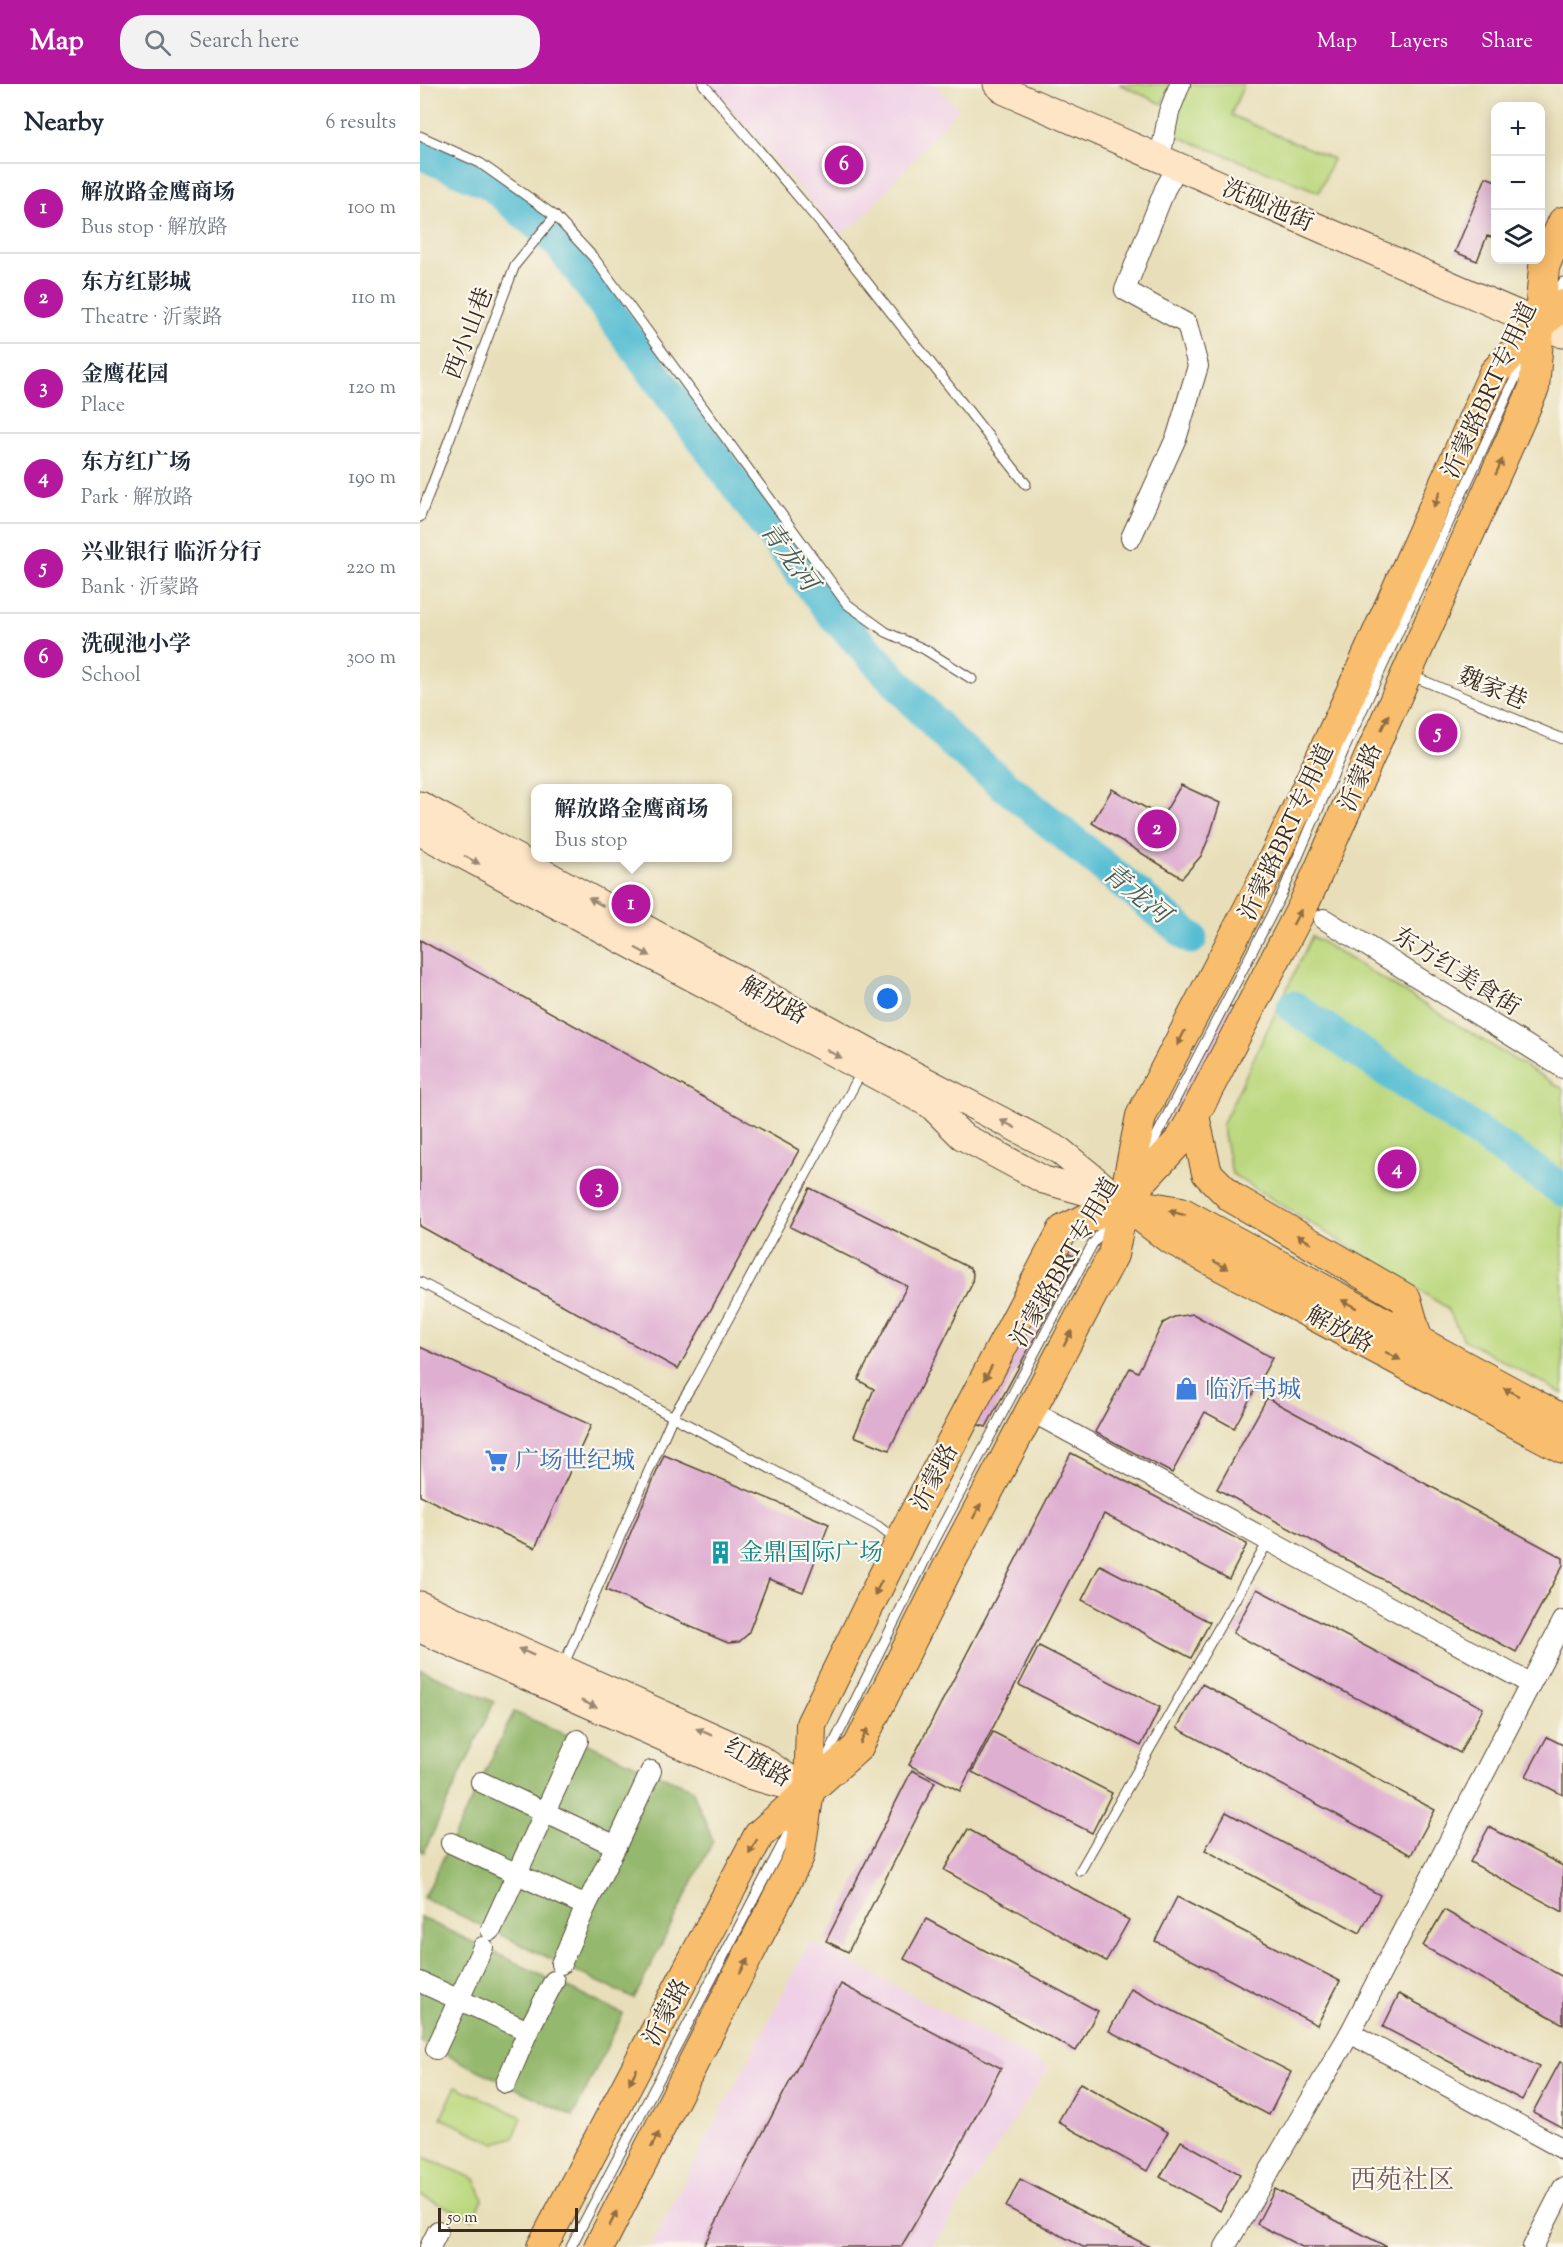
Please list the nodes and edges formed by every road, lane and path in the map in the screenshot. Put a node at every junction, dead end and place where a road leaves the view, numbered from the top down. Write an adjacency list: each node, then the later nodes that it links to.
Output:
1 (703, 84): 11 (lane)
2 (997, 84): 5 (main road, 洗砚池街)
3 (1180, 84): 5 (street)
4 (420, 136): 6 (lane)
5 (1169, 162): 10 (main road, 洗砚池街); 13 (street)
6 (552, 219): 12 (lane, 西小山巷); 15 (lane)
7 (1563, 222): 10 (main road, 沂蒙路)
8 (1563, 282): 10 (lane, 沂蒙路BRT专用道)
9 (1563, 305): 10 (main road, 沂蒙路)
10 (1552, 329): 14 (main road, 沂蒙路, one-way to 10); 23 (lane, 沂蒙路BRT专用道); 23 (main road, 沂蒙路, one-way to 23)
11 (1026, 484)
12 (420, 517)
13 (1131, 538)
14 (1408, 674): 16 (lane, 魏家巷); 22 (main road, 沂蒙路, one-way to 14)
15 (972, 679)
16 (1563, 739)
17 (420, 805): 23 (main road, 解放路, one-way to 17)
18 (420, 832): 21 (main road, 解放路, one-way to 21)
19 (1324, 919): 20 (street, 东方红美食街)
20 (1563, 1068)
21 (862, 1070): 23 (main road, 解放路); 27 (lane)
22 (1194, 1116): 23 (main road, 沂蒙路); 25 (main road, one-way to 22)
23 (1122, 1202): 25 (main road, 解放路, one-way to 23); 26 (main road, 沂蒙路, one-way to 23); 29 (main road, 解放路, one-way to 29); 31 (main road, 沂蒙路, one-way to 31); 40 (lane, 沂蒙路BRT专用道)
24 (420, 1282): 27 (lane)
25 (1418, 1342): 28 (main road, 解放路, one-way to 25)
26 (1029, 1410): 30 (street); 40 (main road, 沂蒙路, one-way to 26)
27 (673, 1416): 31 (lane); 35 (lane)
28 (1563, 1420)
29 (1563, 1448)
30 (1269, 1540): 36 (street); 44 (lane)
31 (900, 1543): 40 (main road, 沂蒙路, one-way to 40)
32 (420, 1605): 35 (main road, 红旗路, one-way to 32)
33 (1563, 1621): 36 (street)
34 (420, 1629): 40 (main road, 红旗路, one-way to 40)
35 (562, 1668): 40 (main road, 红旗路, one-way to 35)
36 (1530, 1683): 50 (street)
37 (578, 1740): 41 (street)
38 (651, 1772): 43 (street)
39 (481, 1782): 41 (street)
40 (809, 1792): 55 (main road, 沂蒙路, one-way to 55); 56 (lane, 沂蒙路BRT专用道); 57 (main road, 沂蒙路, one-way to 40)
41 (546, 1812): 43 (street); 45 (street)
42 (451, 1843): 45 (street)
43 (616, 1846): 46 (street)
44 (1080, 1871)
45 (517, 1874): 46 (street); 48 (street)
46 (586, 1906): 49 (street)
47 (420, 1982): 48 (street)
48 (458, 1999): 49 (street); 51 (street)
49 (528, 2031): 52 (street)
50 (1350, 2033): 53 (street); 58 (street)
51 (436, 2049)
52 (506, 2083)
53 (1563, 2149)
54 (1563, 2188): 59 (street)
55 (542, 2247)
56 (571, 2247)
57 (599, 2247)
58 (1225, 2247)
59 (1533, 2247)

